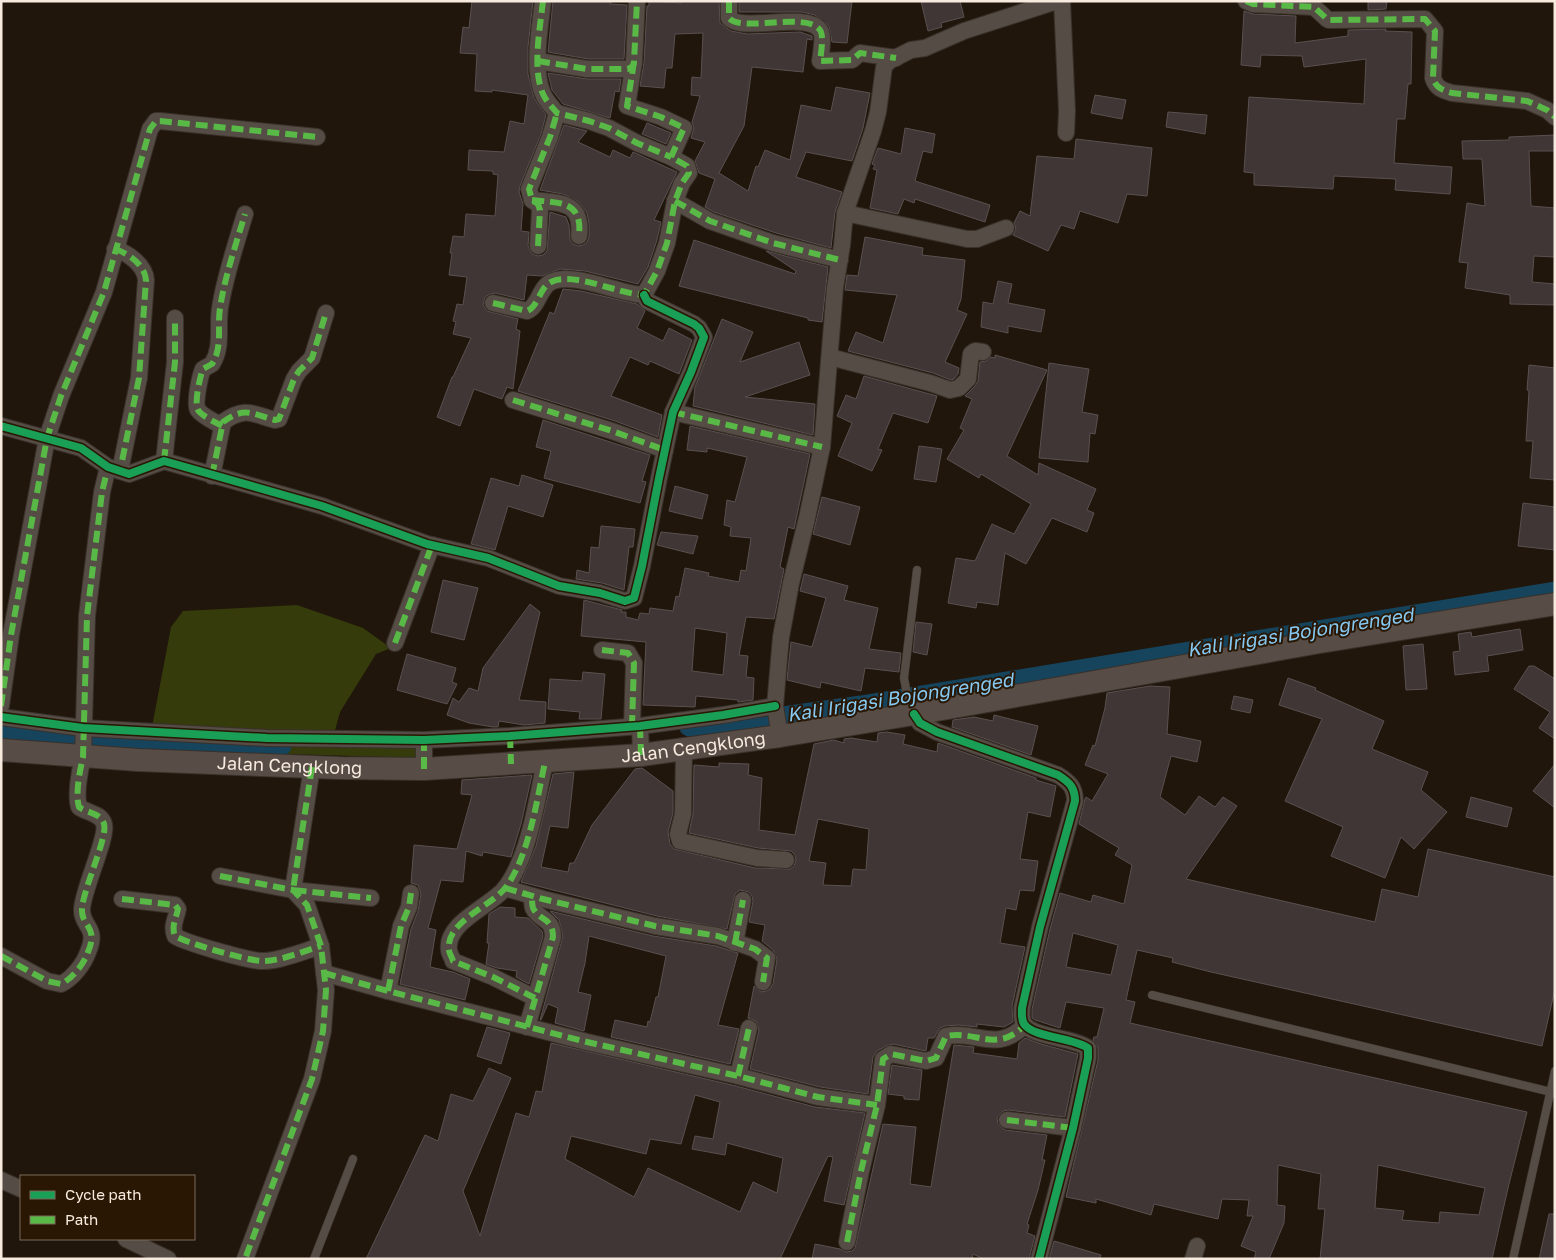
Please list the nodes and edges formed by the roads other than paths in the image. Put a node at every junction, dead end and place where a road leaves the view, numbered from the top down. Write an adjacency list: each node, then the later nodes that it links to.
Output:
1 (542, 1): 8 (street)
2 (637, 1): 9 (street)
3 (728, 1): 7 (street)
4 (1057, 1): 7 (street)
5 (1062, 1): 12 (street)
6 (1246, 1): 11 (street)
7 (896, 58): 17 (street)
8 (538, 61): 9 (street); 10 (street)
9 (634, 62): 14 (street)
10 (557, 113): 14 (street); 15 (street)
11 (1555, 117)
12 (1066, 133)
13 (317, 137): 22 (street)
14 (671, 157): 16 (street)
15 (532, 200): 20 (street); 21 (street)
16 (675, 201): 23 (street); 24 (street)
17 (845, 213): 19 (street); 23 (street)
18 (245, 214): 33 (street)
19 (1006, 228)
20 (579, 236)
21 (538, 246)
22 (115, 249): 34 (street); 38 (street)
23 (840, 260): 29 (street)
24 (644, 295): 25 (street); 31 (street)
25 (493, 303)
26 (326, 313): 33 (street)
27 (176, 318): 37 (street)
28 (983, 352): 29 (street)
29 (830, 357): 35 (street)
30 (513, 400): 36 (street)
31 (673, 412): 35 (street); 36 (street)
32 (1, 426): 34 (street)
33 (222, 426): 39 (street)
34 (47, 438): 38 (street); 45 (street)
35 (822, 447): 48 (street)
36 (665, 450): 40 (street)
37 (164, 461): 38 (street); 39 (street)
38 (114, 469): 52 (street)
39 (212, 476): 40 (street)
40 (432, 545): 43 (street)
41 (917, 570): 46 (lane)
42 (1555, 604): 46 (main road, Jalan Cengklong)
43 (395, 643)
44 (602, 650): 49 (street)
45 (1, 706)
46 (912, 710): 48 (main road, Jalan Cengklong); 77 (street)
47 (1, 717): 52 (street)
48 (778, 721): 49 (street); 53 (main road, Jalan Cengklong)
49 (637, 727): 50 (street); 55 (street)
50 (510, 737): 51 (street); 56 (street)
51 (424, 741): 52 (street); 58 (street)
52 (83, 742): 54 (main road, Jalan Cengklong); 59 (main road, Jalan Cengklong); 71 (street)
53 (684, 749): 55 (main road, Jalan Cengklong); 60 (street)
54 (1, 750)
55 (641, 753): 57 (main road, Jalan Cengklong)
56 (511, 761): 57 (main road, Jalan Cengklong); 58 (main road, Jalan Cengklong)
57 (545, 762): 62 (street)
58 (423, 764): 59 (main road, Jalan Cengklong)
59 (312, 766): 63 (street)
60 (786, 860)
61 (220, 876): 63 (street)
62 (505, 888): 65 (street); 76 (street)
63 (293, 890): 67 (street); 70 (street)
64 (411, 893): 74 (street)
65 (532, 896): 69 (street); 76 (street)
66 (122, 898): 70 (street)
67 (371, 898)
68 (743, 900): 69 (street)
69 (735, 943): 73 (street)
70 (321, 946): 72 (street)
71 (1, 956)
72 (324, 973): 74 (street); 92 (street)
73 (763, 982)
74 (388, 991): 78 (street)
75 (1152, 995): 82 (lane)
76 (535, 998): 78 (street)
77 (1025, 1025): 83 (street); 85 (street)
78 (527, 1027): 81 (street)
79 (749, 1028): 81 (street)
80 (1555, 1071): 82 (lane)
81 (738, 1076): 83 (street)
82 (1552, 1093): 95 (lane)
83 (877, 1106): 90 (street)
84 (1006, 1120): 85 (street)
85 (1073, 1128): 94 (street)
86 (353, 1159): 93 (lane)
87 (1, 1180): 88 (street)
88 (20, 1189)
89 (128, 1240): 91 (street)
90 (847, 1242)
91 (168, 1259)
92 (245, 1259)
93 (314, 1259)
94 (1039, 1259)
95 (1513, 1259)

